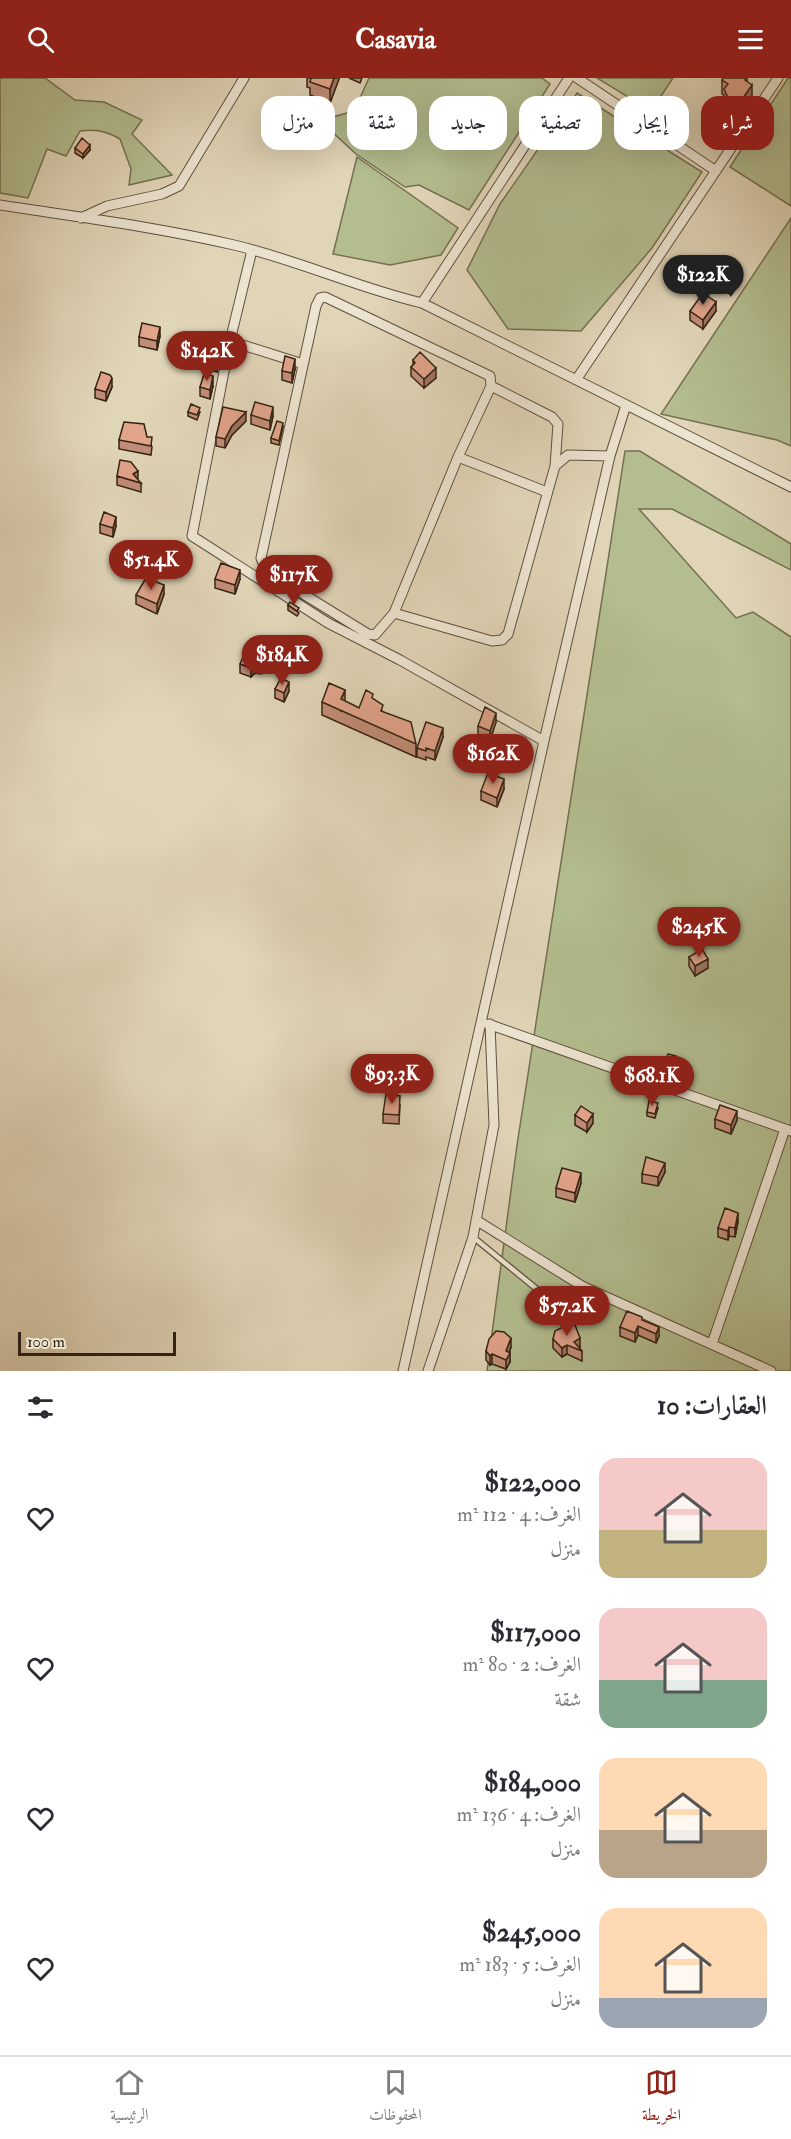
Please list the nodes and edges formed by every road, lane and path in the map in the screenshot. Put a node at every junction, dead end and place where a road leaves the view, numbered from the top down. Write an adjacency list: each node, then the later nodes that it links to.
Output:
1 (244, 78): 7 (street)
2 (569, 78): 9 (street)
3 (577, 78): 5 (street)
4 (778, 78): 5 (street)
5 (716, 171): 12 (street)
6 (0, 205): 7 (street)
7 (81, 218): 8 (street)
8 (252, 250): 9 (street); 10 (street)
9 (422, 303): 12 (street)
10 (230, 341): 11 (street); 21 (street)
11 (303, 364): 13 (street); 20 (street)
12 (576, 380): 14 (street)
13 (491, 386): 16 (street); 17 (street)
14 (626, 405): 15 (street); 18 (street)
15 (610, 456): 17 (street); 21 (street)
16 (458, 457): 19 (street); 20 (street)
17 (555, 466): 19 (street)
18 (791, 487)
19 (548, 492): 20 (street)
20 (394, 613)
21 (544, 741): 22 (street)
22 (486, 1023): 23 (street); 24 (street); 29 (street)
23 (788, 1130): 27 (street)
24 (476, 1220): 25 (street); 27 (street)
25 (473, 1237): 26 (lane); 30 (street)
26 (571, 1317)
27 (712, 1344): 28 (street)
28 (760, 1369): 31 (street)
29 (402, 1371)
30 (428, 1371)
31 (771, 1371)

